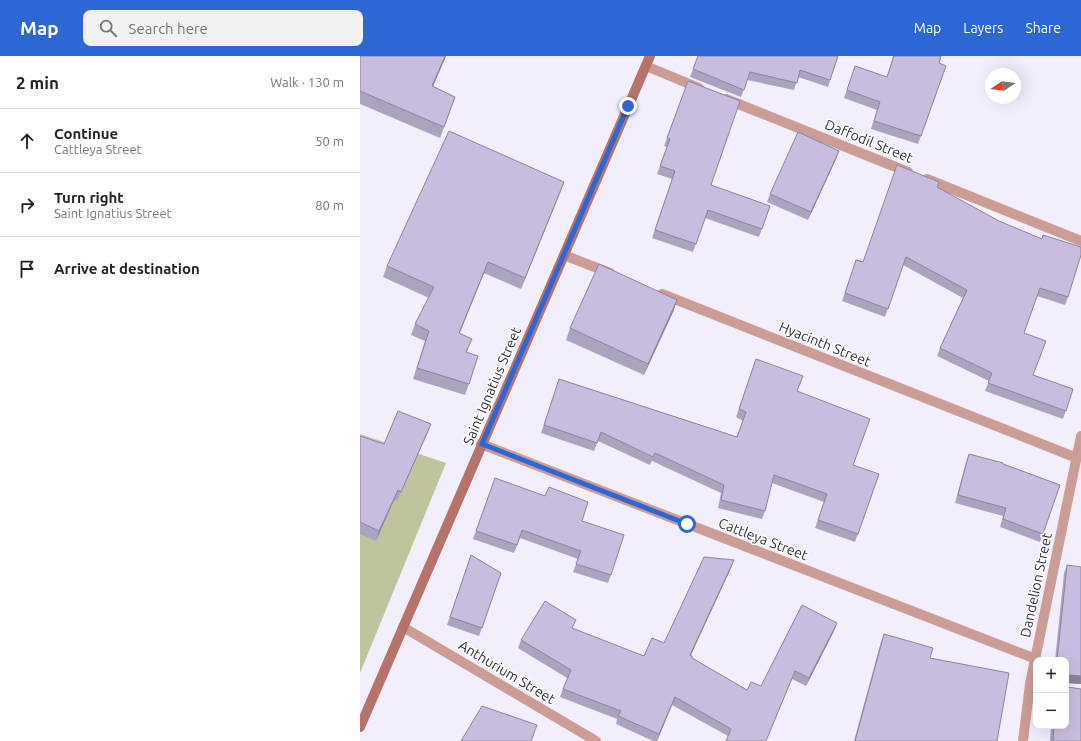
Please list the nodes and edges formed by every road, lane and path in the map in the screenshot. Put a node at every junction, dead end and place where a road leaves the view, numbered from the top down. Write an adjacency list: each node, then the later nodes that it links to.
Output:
1 (650, 56): 2 (street, Saint Ignatius Street)
2 (646, 66): 3 (street); 6 (street, Saint Ignatius Street)
3 (705, 90)
4 (720, 96): 5 (street, Daffodil Street)
5 (1081, 241)
6 (564, 255): 7 (street); 10 (street, Saint Ignatius Street)
7 (616, 276)
8 (653, 290): 11 (street, Hyacinth Street)
9 (1081, 436): 11 (street, Dandelion Street)
10 (482, 444): 12 (street, Saint Ignatius Street); 14 (street, Cattleya Street)
11 (1077, 458): 13 (street, Dandelion Street)
12 (403, 627): 16 (street, Saint Ignatius Street); 17 (street, Anthurium Street)
13 (1036, 657)
14 (1033, 658)
15 (1033, 685): 18 (street, Dandelion Street)
16 (360, 727)
17 (596, 741)
18 (1023, 741)

